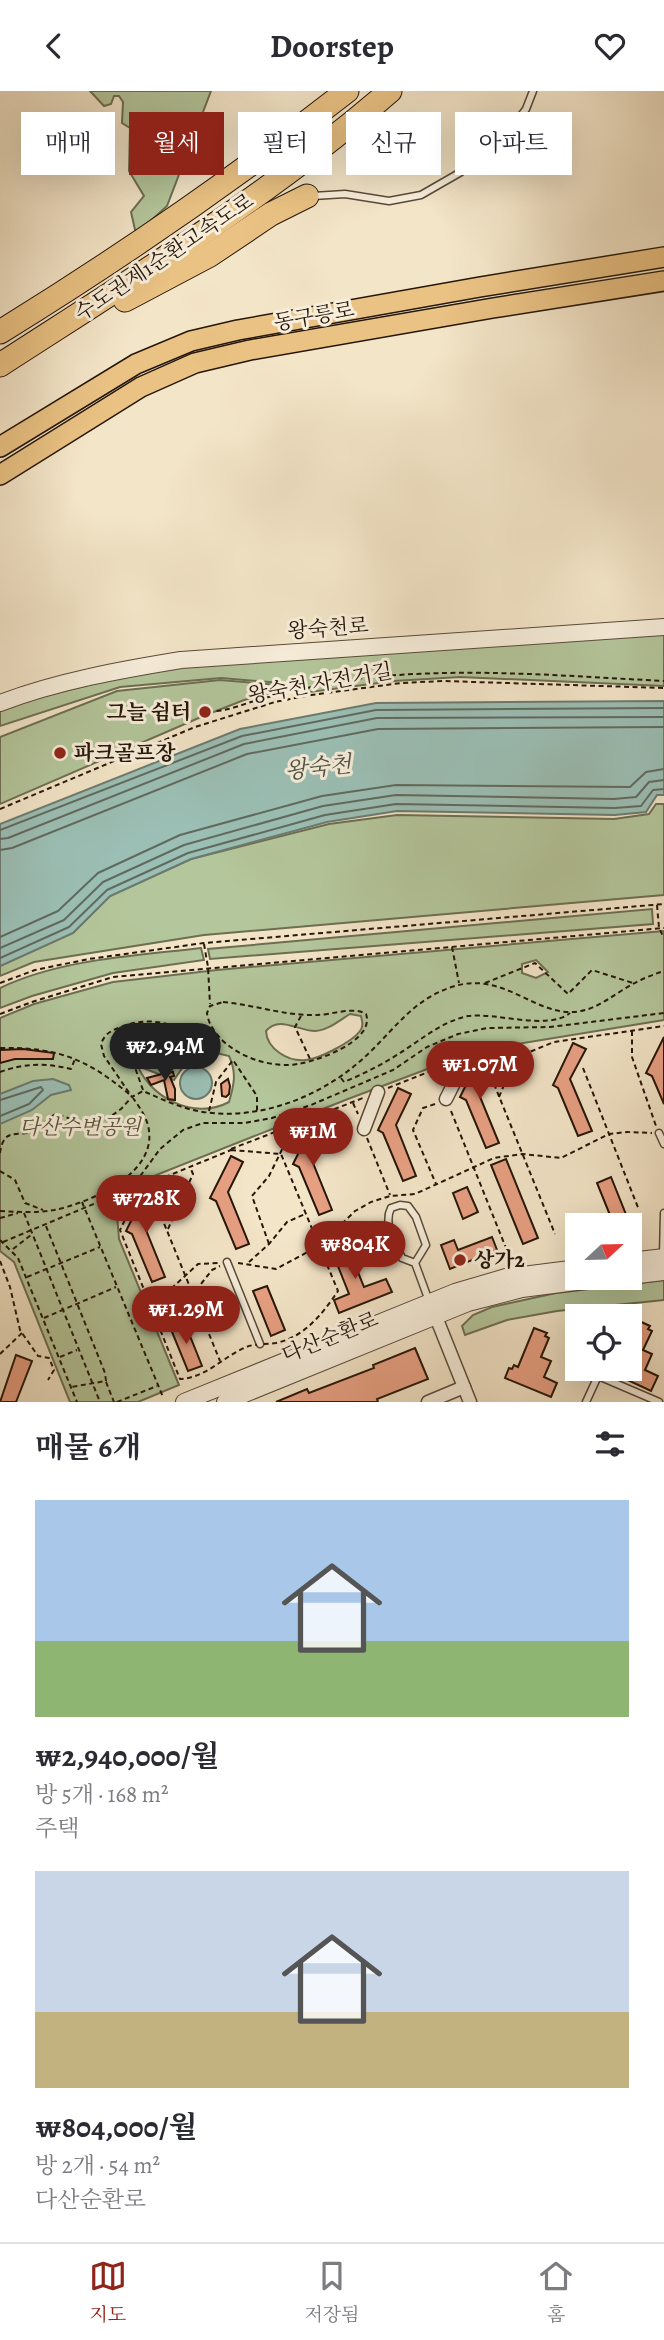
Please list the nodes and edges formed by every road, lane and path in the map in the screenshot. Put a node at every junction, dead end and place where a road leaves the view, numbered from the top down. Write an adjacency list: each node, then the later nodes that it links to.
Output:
1 (348, 91): 7 (highway, 수도권제1순환고속도로)
2 (390, 91): 8 (highway, 수도권제1순환고속도로)
3 (533, 91): 4 (lane)
4 (307, 196): 8 (highway)
5 (664, 257): 10 (main road, 동구릉로)
6 (664, 281): 11 (main road, 동구릉로)
7 (0, 332)
8 (46, 336): 9 (highway, 수도권제1순환고속도로)
9 (0, 365)
10 (0, 447)
11 (0, 475)
12 (664, 627): 15 (street, 왕숙천로)
13 (664, 681): 16 (path)
14 (664, 688): 17 (path, 왕숙천 자전거길)
15 (0, 703)
16 (208, 711)
17 (0, 809)
18 (656, 904): 19 (path); 20 (path); 23 (path)
19 (664, 904)
20 (659, 928): 21 (path); 22 (path); 24 (path)
21 (664, 928)
22 (664, 938)
23 (204, 943): 25 (path); 27 (path)
24 (452, 946): 25 (path); 30 (path)
25 (208, 967): 31 (path); 34 (path)
26 (664, 971): 28 (path)
27 (0, 983)
28 (634, 983): 29 (path); 32 (path)
29 (484, 984): 30 (path); 32 (path)
30 (459, 985): 49 (path)
31 (209, 1006): 35 (path); 38 (path)
32 (571, 1012): 49 (path)
33 (664, 1013): 74 (path)
34 (0, 1014)
35 (301, 1016): 46 (path); 46 (path)
36 (664, 1025): 37 (path)
37 (632, 1030): 42 (path); 61 (path)
38 (220, 1038): 39 (path); 41 (path)
39 (214, 1047): 51 (path); 53 (path)
40 (0, 1048): 44 (path)
41 (237, 1052): 45 (path); 46 (path)
42 (518, 1053): 43 (path); 54 (path)
43 (467, 1057): 52 (path); 55 (street)
44 (75, 1058): 48 (path); 53 (path)
45 (233, 1060): 57 (path); 58 (path)
46 (311, 1062)
47 (583, 1068): 62 (path)
48 (0, 1072)
49 (340, 1077): 57 (path)
50 (494, 1084): 54 (path)
51 (143, 1091): 53 (path); 58 (path)
52 (378, 1092): 56 (path); 60 (street)
53 (132, 1097): 65 (path); 73 (path)
54 (499, 1097): 67 (path)
55 (446, 1100): 69 (path); 71 (path)
56 (353, 1102): 59 (path); 60 (path)
57 (257, 1111): 58 (path)
58 (209, 1112)
59 (294, 1124): 64 (path); 66 (path)
60 (364, 1129): 72 (path)
61 (659, 1133): 62 (path); 63 (lane)
62 (609, 1134): 67 (path); 75 (path)
63 (664, 1144)
64 (231, 1150): 66 (path); 68 (path)
65 (0, 1153)
66 (281, 1154): 81 (path); 89 (path)
67 (522, 1154): 69 (path); 87 (path)
68 (190, 1166): 85 (path); 110 (path)
69 (474, 1167): 71 (path); 93 (path)
70 (0, 1171): 77 (path)
71 (436, 1185): 72 (path)
72 (390, 1196): 90 (path)
73 (81, 1201): 74 (path); 77 (path)
74 (84, 1208): 84 (path); 91 (path)
75 (639, 1210)
76 (0, 1211): 78 (path)
77 (44, 1211): 79 (path)
78 (19, 1212): 79 (path); 83 (path)
79 (23, 1212): 86 (path)
80 (664, 1213): 94 (lane)
81 (306, 1214): 89 (path); 90 (path)
82 (161, 1216): 85 (path)
83 (0, 1218)
84 (45, 1225): 86 (path); 100 (path)
85 (167, 1231): 104 (path)
86 (32, 1232): 88 (path); 92 (path); 101 (path)
87 (555, 1234)
88 (1, 1241): 92 (path)
89 (269, 1244): 98 (path)
90 (319, 1246): 98 (path)
91 (100, 1247): 100 (path); 108 (path)
92 (12, 1250): 106 (path)
93 (509, 1253)
94 (664, 1257): 95 (street)
95 (642, 1260)
96 (0, 1261): 115 (path)
97 (227, 1262): 98 (path); 104 (path); 109 (path); 116 (lane)
98 (247, 1263)
99 (415, 1263): 99 (lane); 113 (lane)
100 (60, 1264): 101 (path); 111 (path)
101 (47, 1269): 106 (path); 112 (path)
102 (565, 1270): 113 (street, 다산순환로)
103 (664, 1272): 105 (street)
104 (185, 1275): 109 (path); 110 (path)
105 (642, 1275)
106 (26, 1277): 114 (path)
107 (565, 1283): 113 (street, 다산순환로)
108 (117, 1287): 111 (path); 126 (path)
109 (192, 1293): 110 (path); 120 (path)
110 (149, 1302)
111 (76, 1303): 112 (path); 122 (path)
112 (62, 1308): 114 (path); 117 (path)
113 (433, 1310): 128 (street); 133 (street, 다산순환로); 134 (street, 다산순환로)
114 (43, 1318): 119 (path)
115 (22, 1332): 118 (path); 121 (path)
116 (260, 1344)
117 (79, 1349): 119 (path); 125 (path)
118 (0, 1354)
119 (59, 1358): 127 (path)
120 (220, 1362)
121 (48, 1380)
122 (106, 1381): 125 (path); 132 (path)
123 (596, 1381): 137 (lane)
124 (610, 1381): 138 (lane)
125 (93, 1384): 127 (path); 131 (path)
126 (158, 1386): 129 (path); 132 (path)
127 (71, 1387): 130 (path)
128 (464, 1387): 135 (street); 136 (street)
129 (163, 1397)
130 (77, 1402)
131 (100, 1402)
132 (116, 1402)
133 (184, 1402)
134 (225, 1402)
135 (428, 1402)
136 (470, 1402)
137 (586, 1402)
138 (659, 1402)

